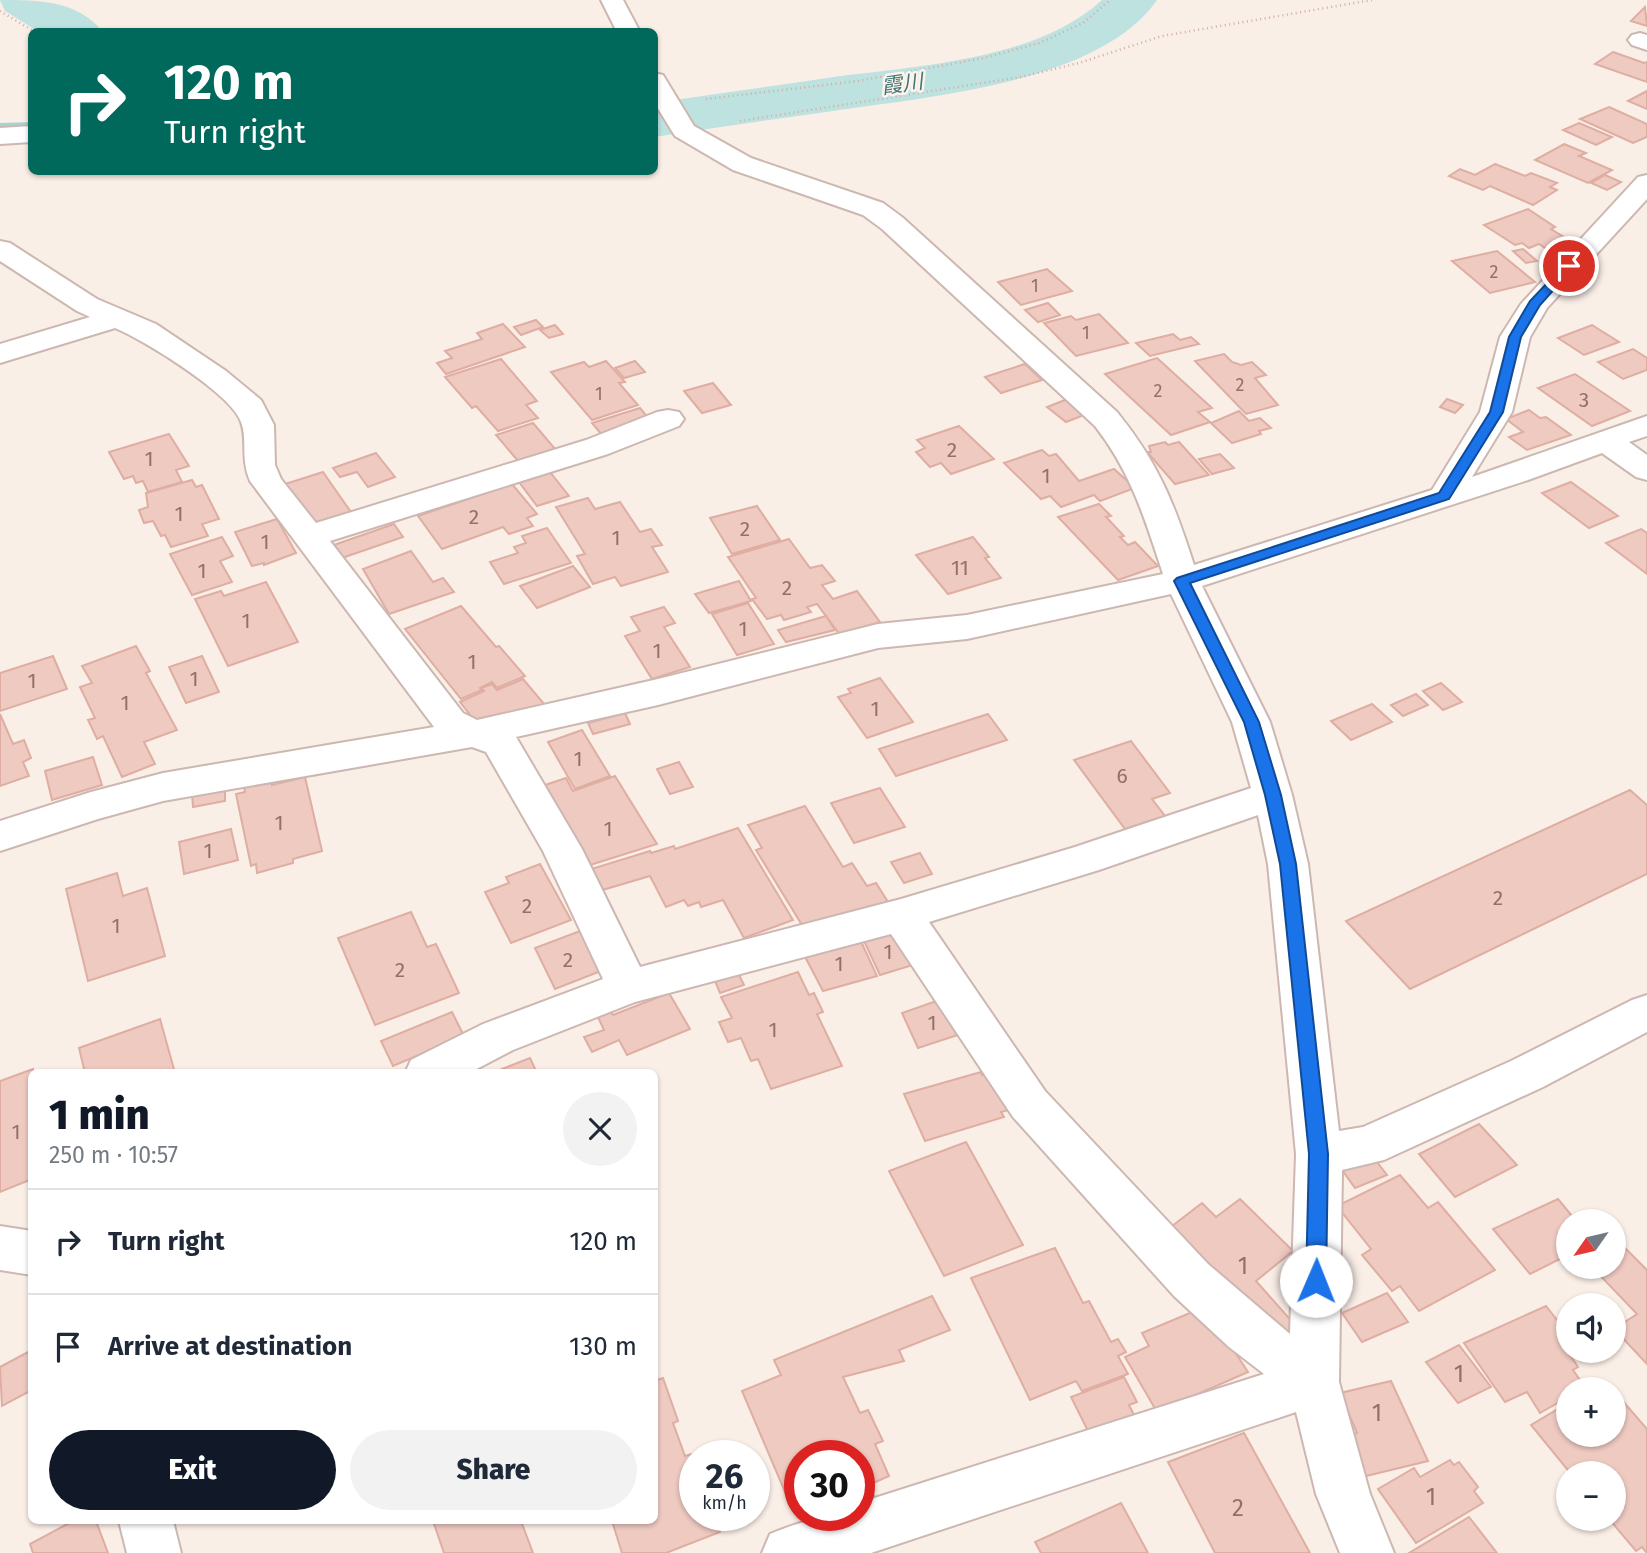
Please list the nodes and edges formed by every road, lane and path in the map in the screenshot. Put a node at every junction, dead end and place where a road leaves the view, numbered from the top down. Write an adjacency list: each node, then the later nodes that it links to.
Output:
1 (612, 0): 6 (street)
2 (1110, 0): 8 (path)
3 (1372, 0): 8 (path)
4 (0, 11): 5 (path)
5 (29, 28)
6 (627, 28)
7 (658, 87): 8 (street)
8 (675, 117): 9 (street); 22 (street)
9 (658, 132)
10 (28, 134): 11 (street)
11 (0, 136)
12 (1647, 183): 20 (street)
13 (0, 249): 14 (street)
14 (116, 318): 15 (street); 21 (street)
15 (0, 354)
16 (668, 419): 21 (street)
17 (1647, 425): 18 (street)
18 (1605, 440): 19 (street); 20 (street)
19 (1647, 470)
20 (1444, 496): 22 (street)
21 (308, 537): 23 (street)
22 (1182, 581): 23 (street); 24 (street)
23 (473, 734): 25 (street); 27 (street)
24 (1273, 795): 26 (street); 30 (street)
25 (0, 836)
26 (901, 915): 27 (street); 33 (street)
27 (628, 987): 29 (street)
28 (1647, 1012): 30 (street)
29 (435, 1069)
30 (1318, 1154): 33 (street)
31 (0, 1248): 32 (street)
32 (28, 1252)
33 (1314, 1382): 36 (street); 37 (street)
34 (147, 1524): 35 (street)
35 (154, 1553)
36 (789, 1553)
37 (1367, 1553)

